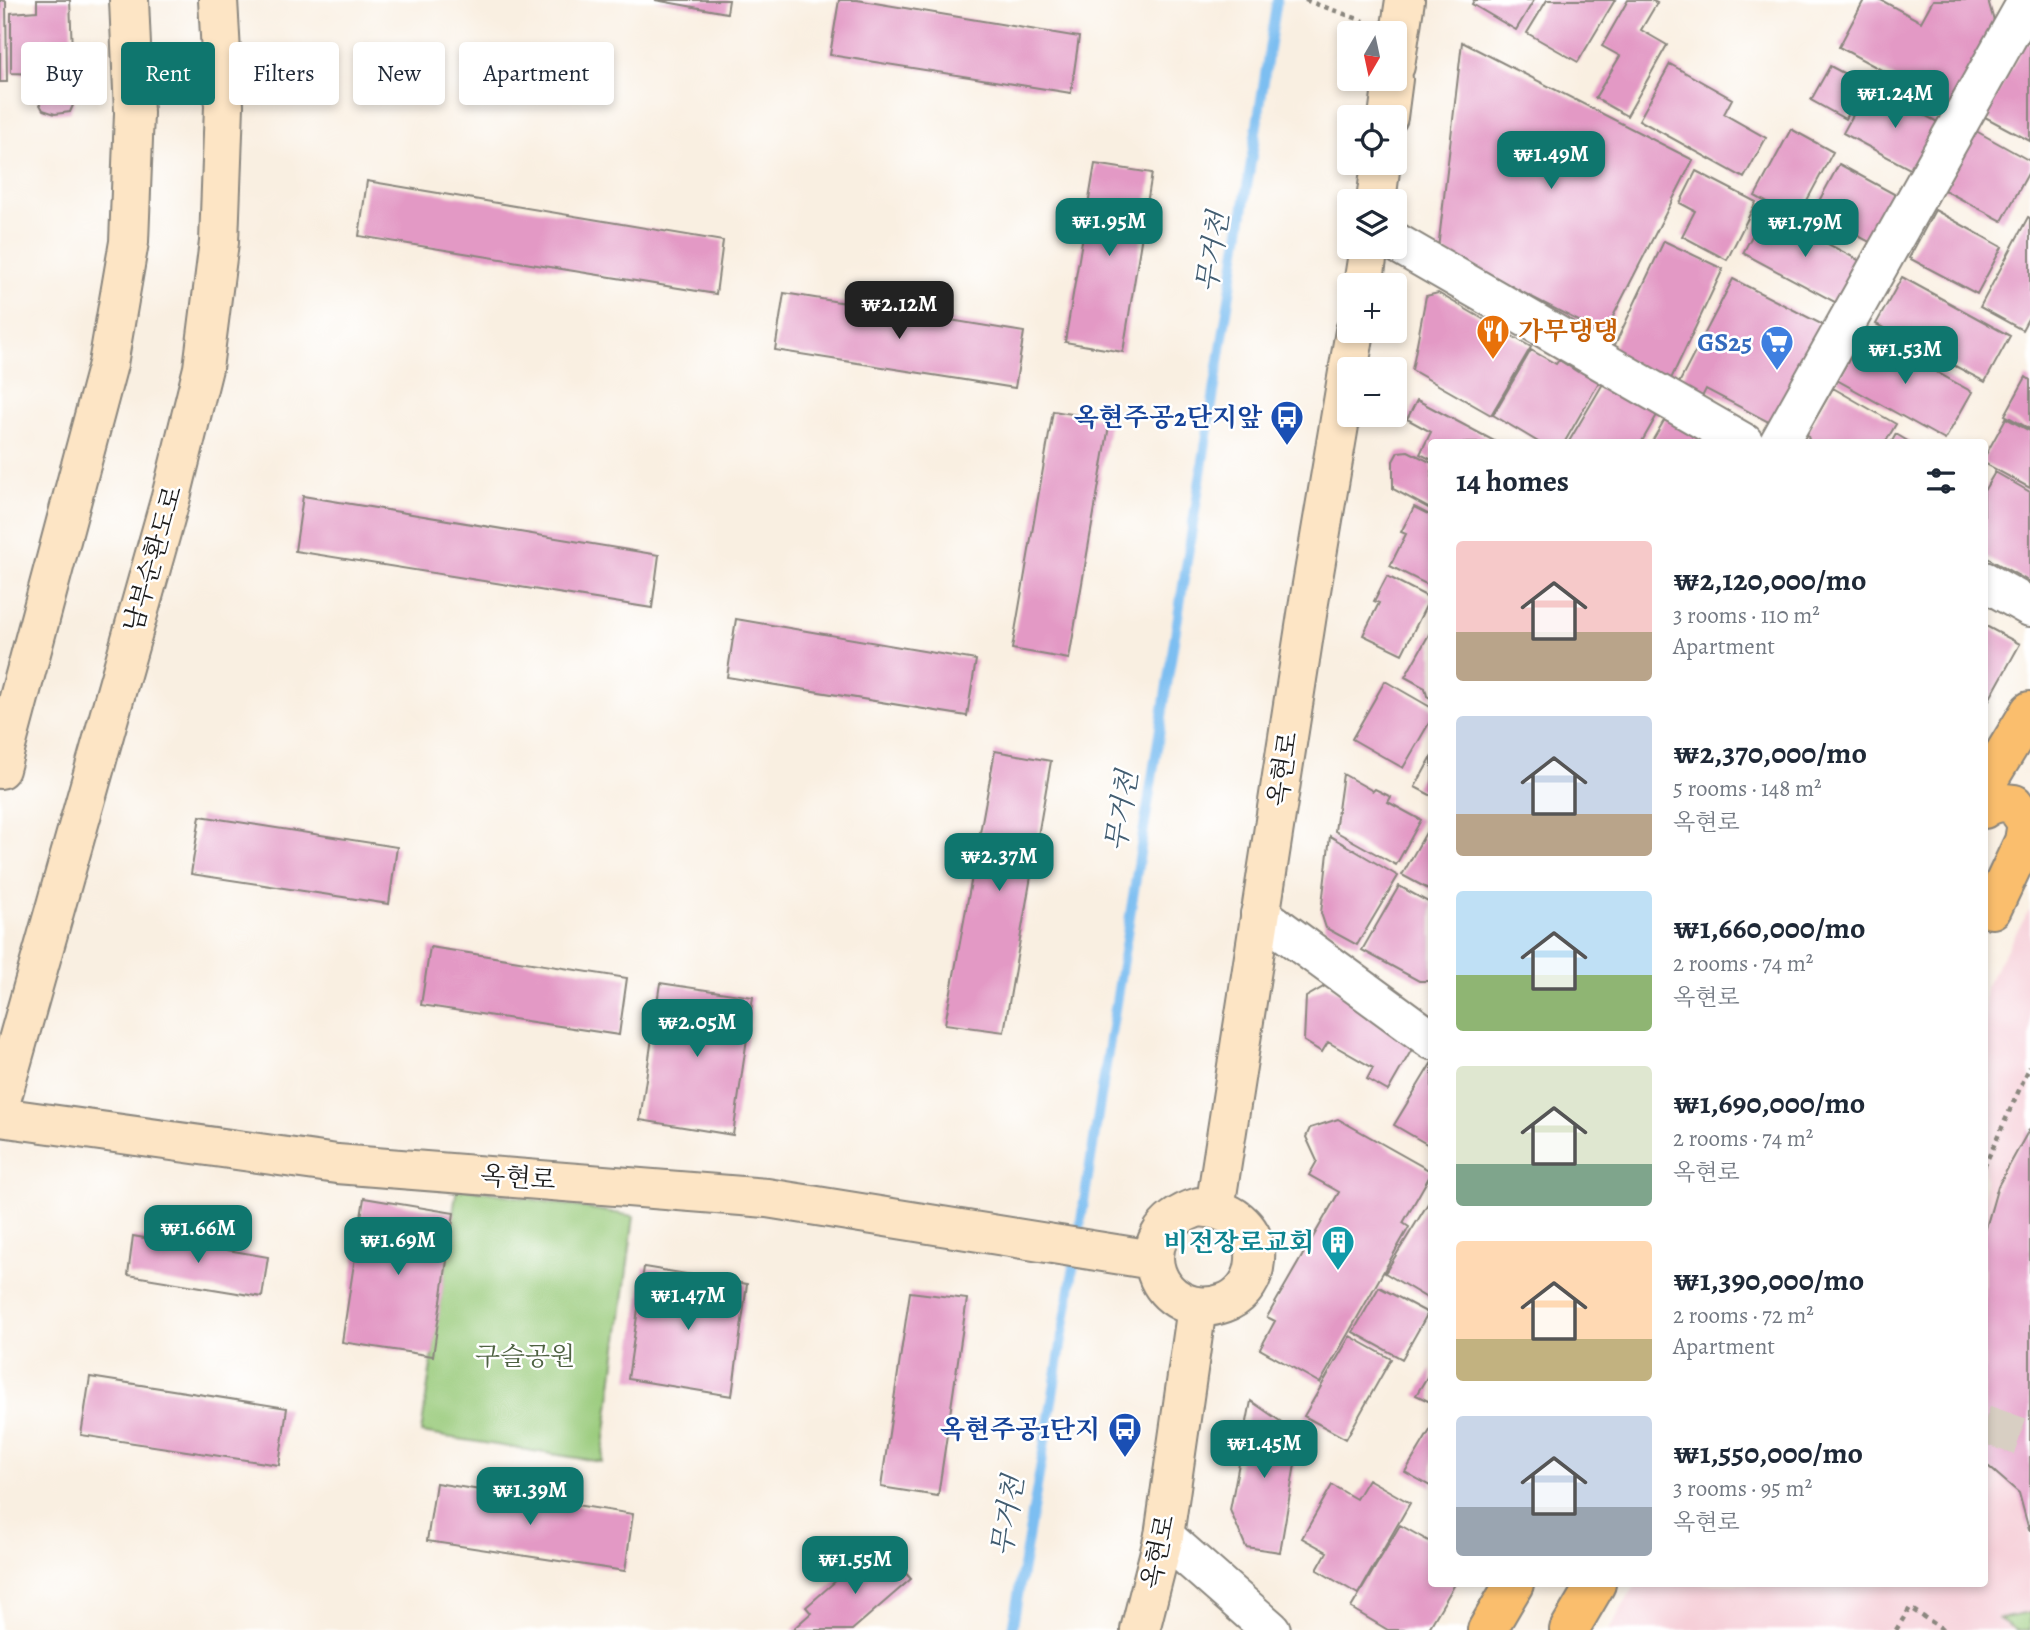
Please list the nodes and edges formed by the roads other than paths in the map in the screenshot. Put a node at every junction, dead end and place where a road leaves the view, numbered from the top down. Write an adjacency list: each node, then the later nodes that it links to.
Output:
1 (129, 0): 11 (main road)
2 (218, 0): 18 (main road, 남부순환도로)
3 (2022, 6): 7 (street)
4 (1407, 249): 6 (street)
5 (1353, 343): 15 (main road, 옥현로)
6 (1737, 439)
7 (1781, 439)
8 (1988, 583): 9 (street)
9 (2030, 607)
10 (2030, 711): 12 (main road)
11 (0, 769)
12 (1988, 780)
13 (1988, 806): 16 (main road)
14 (2030, 846): 16 (main road)
15 (1260, 914): 17 (street); 20 (main road, 옥현로)
16 (1988, 916)
17 (1428, 1037)
18 (0, 1104)
19 (0, 1117): 21 (main road, 옥현로)
20 (1215, 1208): 21 (main road); 22 (main road)
21 (1136, 1257): 22 (main road)
22 (1197, 1307): 23 (main road, 옥현로)
23 (1164, 1536): 26 (main road, 옥현로); 27 (street)
24 (1512, 1587): 28 (main road)
25 (1594, 1587): 29 (main road)
26 (1140, 1630)
27 (1271, 1630)
28 (1487, 1630)
29 (1569, 1630)

